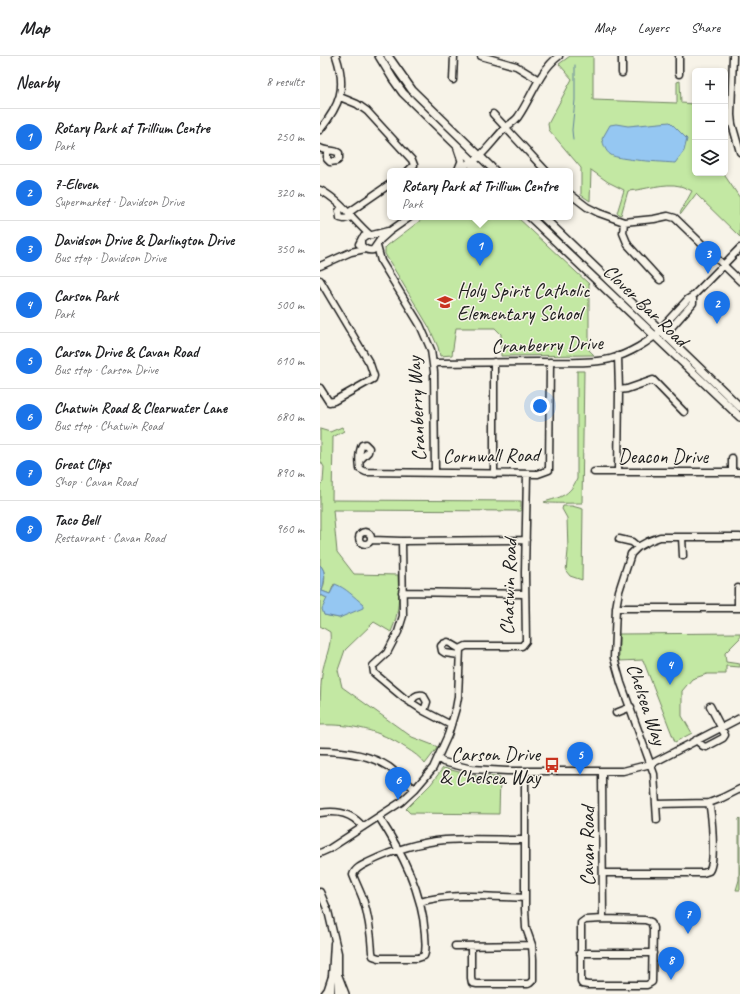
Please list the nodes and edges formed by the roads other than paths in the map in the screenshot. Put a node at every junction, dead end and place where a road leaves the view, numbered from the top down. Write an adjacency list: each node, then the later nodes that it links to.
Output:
1 (336, 56): 14 (street)
2 (379, 56): 18 (main road)
3 (388, 56): 22 (main road)
4 (454, 56): 12 (street)
5 (481, 56): 13 (street)
6 (559, 56): 13 (street)
7 (622, 56): 10 (street)
8 (679, 56): 11 (street)
9 (733, 56): 21 (street)
10 (622, 74)
11 (679, 74)
12 (453, 80)
13 (539, 80): 16 (street)
14 (340, 97): 17 (street); 24 (street)
15 (493, 114): 16 (street)
16 (506, 128): 22 (street); 30 (street)
17 (320, 130)
18 (456, 145): 23 (main road); 25 (main road)
19 (320, 148): 20 (street)
20 (327, 151)
21 (740, 152)
22 (480, 156): 23 (street); 29 (main road)
23 (473, 163): 26 (street); 27 (street); 28 (main road)
24 (411, 168)
25 (460, 168)
26 (462, 168)
27 (472, 168)
28 (479, 168)
29 (492, 168)
30 (543, 168)
31 (387, 186): 35 (street)
32 (320, 190): 34 (street)
33 (573, 196): 39 (street)
34 (342, 207): 35 (street); 35 (street)
35 (350, 215): 40 (street)
36 (405, 220): 41 (street)
37 (533, 220): 54 (main road, Clover Bar Road)
38 (546, 220): 54 (main road, Clover Bar Road)
39 (624, 222): 49 (street); 52 (street)
40 (358, 224): 42 (street); 43 (street)
41 (390, 230): 42 (street); 44 (street)
42 (371, 235): 43 (street); 44 (street)
43 (362, 240): 46 (street); 47 (street)
44 (377, 245): 46 (street); 48 (street, Cranberry Way)
45 (740, 248): 49 (street)
46 (367, 250): 47 (street); 48 (street, Cranberry Way)
47 (351, 252): 50 (street)
48 (381, 261): 58 (street, Cranberry Way)
49 (723, 265): 53 (street); 54 (street, Cranberry Drive)
50 (320, 266)
51 (320, 280): 59 (street)
52 (660, 280)
53 (740, 281)
54 (660, 332): 55 (street, Cranberry Drive); 61 (main road, Clover Bar Road); 63 (main road, Clover Bar Road)
55 (618, 356): 57 (street, Cranberry Drive); 60 (street)
56 (494, 362): 57 (street, Cranberry Drive); 58 (street, Cranberry Drive); 71 (street)
57 (550, 362): 72 (street, Cornwall Road)
58 (434, 363): 66 (street, Cranberry Way)
59 (320, 388)
60 (619, 390): 62 (street); 68 (street)
61 (740, 407)
62 (684, 412)
63 (740, 417)
64 (732, 458): 69 (street, Deacon Drive)
65 (361, 459): 66 (street, Cornwall Road)
66 (435, 472): 71 (street, Cornwall Road)
67 (594, 472): 68 (street, Deacon Drive)
68 (618, 472): 69 (street, Deacon Drive)
69 (732, 472): 70 (street, Deacon Drive)
70 (740, 472)
71 (494, 474): 72 (street, Cornwall Road)
72 (527, 474): 77 (street, Chatwin Road)
73 (682, 537): 74 (street); 79 (street); 80 (street)
74 (740, 537)
75 (619, 539): 79 (street)
76 (371, 540): 78 (street)
77 (526, 540): 78 (street); 83 (street, Chatwin Road)
78 (402, 541): 82 (street)
79 (638, 547): 84 (street, Chelsea Way)
80 (683, 556)
81 (738, 588): 85 (street)
82 (402, 592): 83 (street); 86 (street)
83 (525, 594): 92 (street, Chatwin Road)
84 (616, 608): 85 (street); 88 (street, Chelsea Way)
85 (739, 608)
86 (411, 703): 89 (street); 89 (street)
87 (710, 706): 93 (street)
88 (631, 707): 90 (street); 97 (street, Chelsea Way)
89 (424, 712): 92 (street)
90 (616, 713)
91 (740, 718): 93 (street)
92 (451, 725): 96 (street, Chatwin Road)
93 (722, 727): 94 (street); 94 (street)
94 (696, 740): 97 (street)
95 (320, 752): 100 (street)
96 (438, 758): 98 (street); 100 (street, Chatwin Road)
97 (651, 764): 99 (street); 103 (street, Chelsea Way)
98 (526, 771): 99 (street); 108 (street)
99 (602, 772): 113 (street, Cavan Road)
100 (415, 789): 105 (street, Chatwin Road)
101 (740, 789): 102 (street)
102 (709, 803): 103 (street); 113 (street)
103 (656, 804): 106 (street, Chelsea Way)
104 (320, 813): 107 (street)
105 (379, 818): 107 (street, Chatwin Road); 110 (street)
106 (657, 820)
107 (363, 827): 109 (street, Chatwin Road)
108 (525, 840): 110 (street); 115 (street)
109 (329, 849): 111 (street, Chatwin Road); 112 (street, Chatwin Road)
110 (400, 850): 116 (street); 116 (street)
111 (320, 853)
112 (320, 859)
113 (603, 873): 117 (street, Cavan Road)
114 (320, 892): 123 (street)
115 (525, 898): 116 (street); 118 (street)
116 (420, 902)
117 (603, 920): 121 (street); 122 (street)
118 (532, 945): 120 (street); 120 (street)
119 (455, 946): 120 (street)
120 (471, 946)
121 (580, 953): 122 (street); 122 (street)
122 (653, 953)
123 (335, 977): 124 (main road); 125 (street); 126 (street); 127 (main road)
124 (325, 994)
125 (331, 994)
126 (338, 994)
127 (345, 994)

